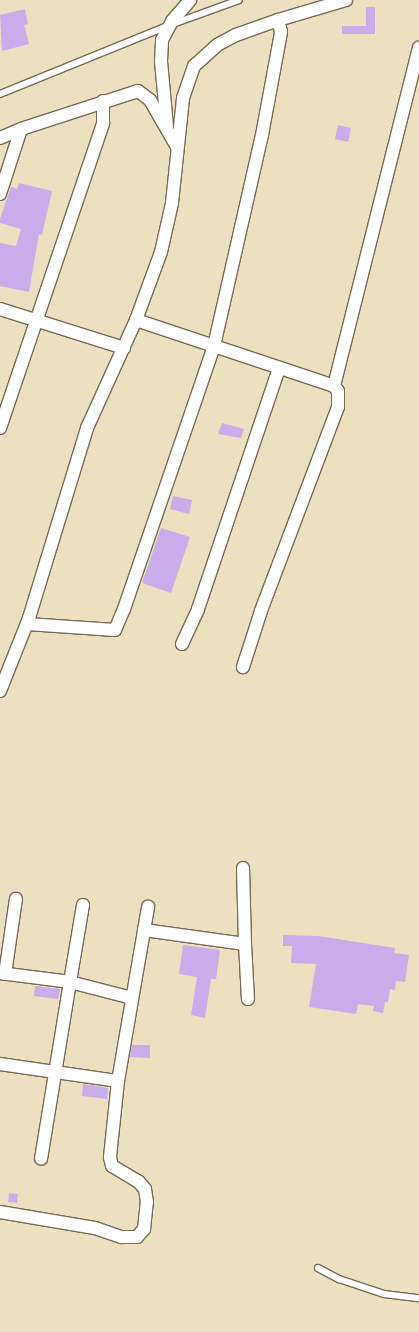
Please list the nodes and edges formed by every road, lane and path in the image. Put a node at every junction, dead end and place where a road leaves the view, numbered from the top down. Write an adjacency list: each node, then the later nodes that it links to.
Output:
1 (190, 0): 5 (street)
2 (239, 0): 5 (lane)
3 (346, 0): 4 (street)
4 (278, 20): 12 (street); 17 (street)
5 (170, 25): 7 (lane); 10 (street)
6 (419, 48): 20 (street)
7 (0, 94)
8 (103, 101): 9 (street); 10 (street); 15 (street)
9 (21, 129): 11 (street); 13 (street)
10 (170, 134): 12 (street)
11 (0, 138)
12 (177, 147): 16 (street)
13 (0, 194)
14 (0, 309): 15 (street)
15 (36, 320): 18 (street); 21 (street)
16 (136, 320): 17 (street); 18 (street)
17 (214, 346): 19 (street); 22 (street)
18 (124, 348): 22 (street)
19 (279, 368): 20 (street); 23 (street)
20 (334, 386): 24 (street)
21 (0, 428)
22 (27, 624): 25 (street)
23 (182, 644)
24 (243, 667)
25 (0, 691)
26 (243, 868): 31 (street)
27 (16, 899): 32 (street)
28 (82, 904): 33 (street)
29 (148, 907): 30 (street)
30 (144, 930): 31 (street); 34 (street)
31 (245, 944): 35 (street)
32 (3, 973): 33 (street)
33 (70, 982): 34 (street); 37 (street)
34 (132, 998): 38 (street)
35 (248, 999)
36 (0, 1064): 37 (street)
37 (55, 1072): 38 (street); 39 (street)
38 (118, 1081): 40 (street)
39 (41, 1159)
40 (0, 1212)
41 (318, 1268): 42 (lane)
42 (419, 1298)

